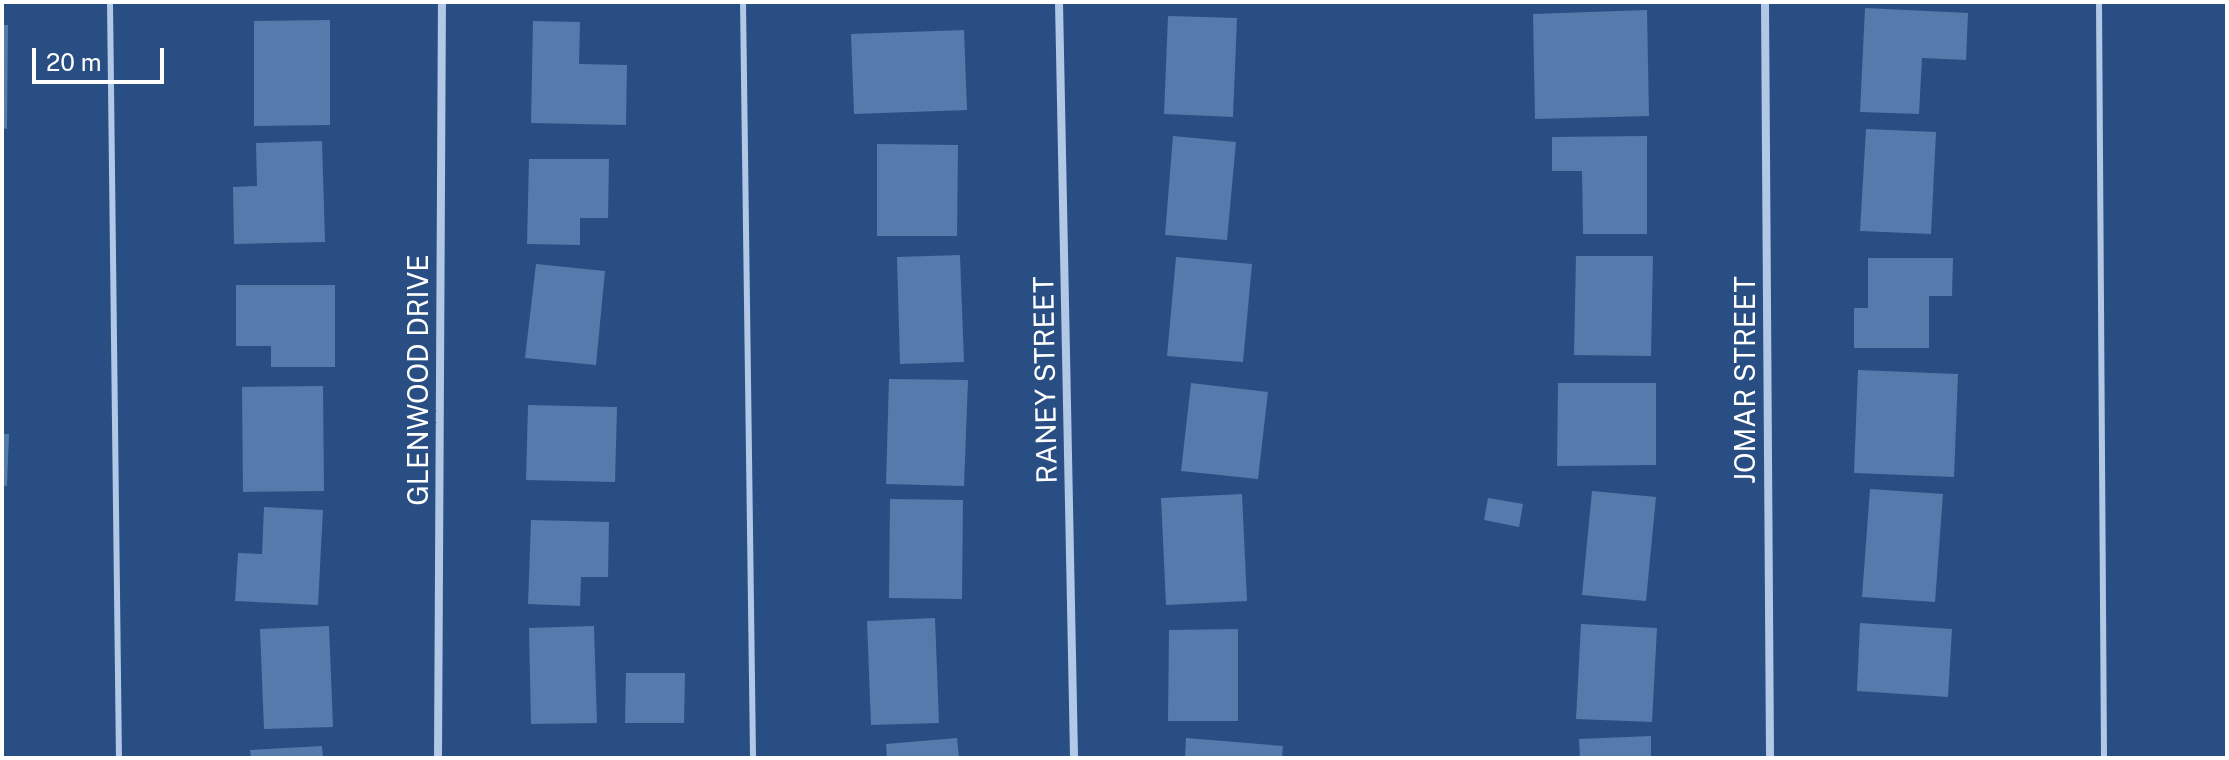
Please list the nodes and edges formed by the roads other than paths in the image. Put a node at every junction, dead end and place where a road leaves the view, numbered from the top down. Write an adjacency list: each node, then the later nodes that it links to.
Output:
1 (110, 2): 7 (lane)
2 (442, 2): 8 (street, GLENWOOD DRIVE)
3 (743, 2): 9 (lane)
4 (1059, 2): 10 (street, RANEY STREET)
5 (1765, 2): 11 (street, JOMAR STREET)
6 (2099, 2): 12 (lane)
7 (119, 758)
8 (438, 758)
9 (753, 758)
10 (1074, 758)
11 (1770, 758)
12 (2104, 758)

